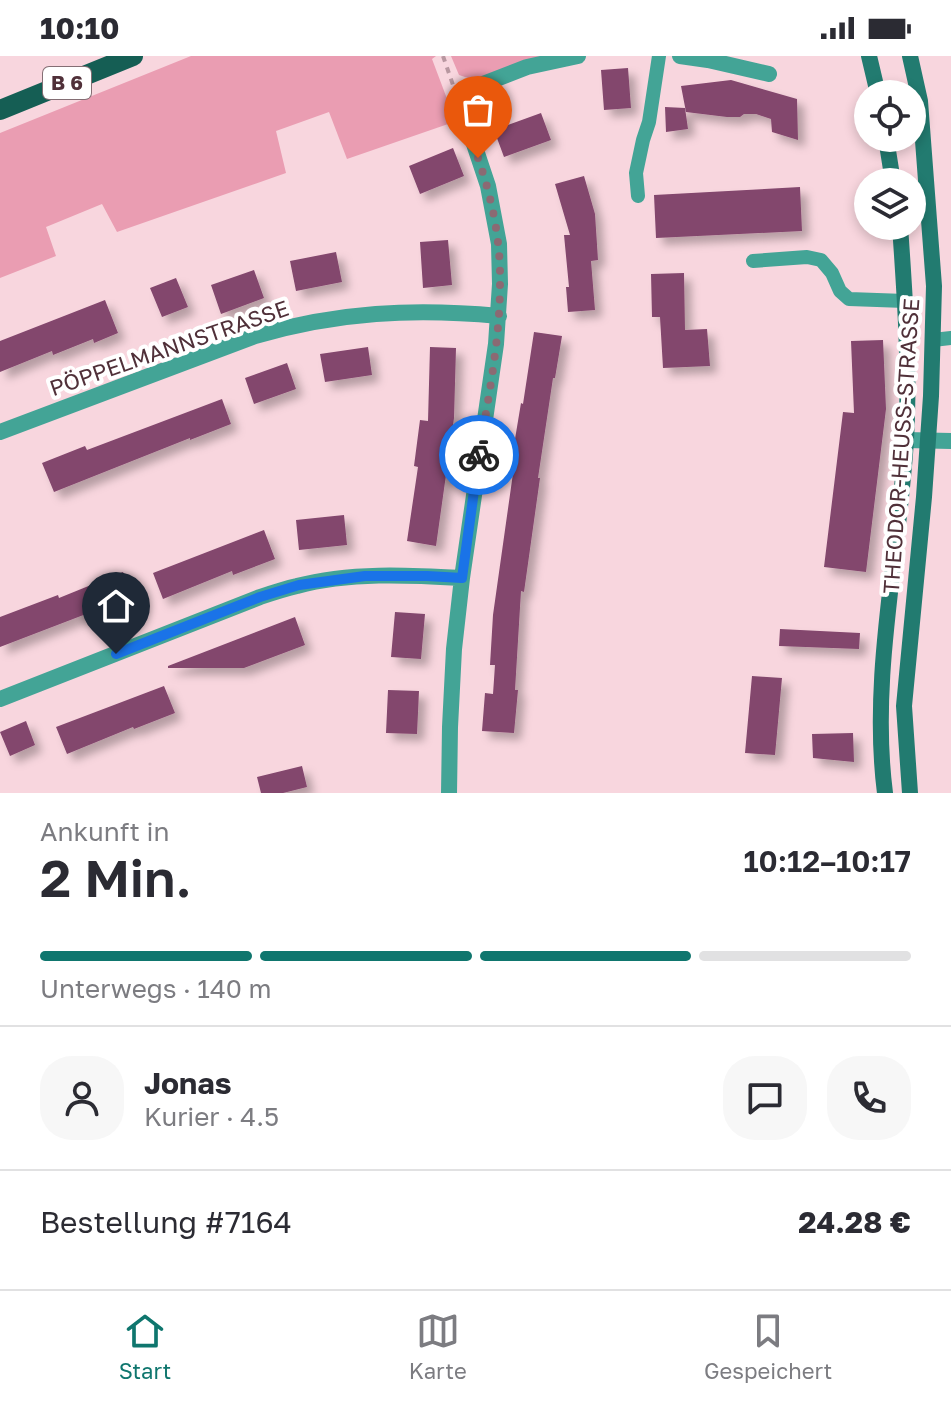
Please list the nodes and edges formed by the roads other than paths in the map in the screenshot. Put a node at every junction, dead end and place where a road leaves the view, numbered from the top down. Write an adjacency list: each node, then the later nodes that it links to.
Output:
1 (133, 56): 9 (main road, B 6)
2 (578, 56): 14 (street)
3 (659, 56): 10 (lane)
4 (680, 56): 7 (street)
5 (869, 56): 8 (main road)
6 (910, 56): 16 (main road, THEODOR-HEUSS-STRASSE)
7 (769, 74)
8 (875, 80)
9 (0, 110)
10 (638, 196)
11 (901, 240): 13 (main road, THEODOR-HEUSS-STRASSE)
12 (753, 261): 13 (lane)
13 (905, 301): 18 (main road, THEODOR-HEUSS-STRASSE)
14 (499, 316): 17 (street, PÖPPELMANNSTRASSE); 21 (street)
15 (951, 338): 16 (lane)
16 (933, 340): 19 (main road, THEODOR-HEUSS-STRASSE)
17 (0, 432)
18 (906, 440): 19 (street); 24 (main road, THEODOR-HEUSS-STRASSE)
19 (928, 441): 20 (street); 25 (main road, THEODOR-HEUSS-STRASSE)
20 (951, 441)
21 (462, 578): 22 (street); 23 (street)
22 (0, 699)
23 (449, 793)
24 (885, 793)
25 (910, 793)

